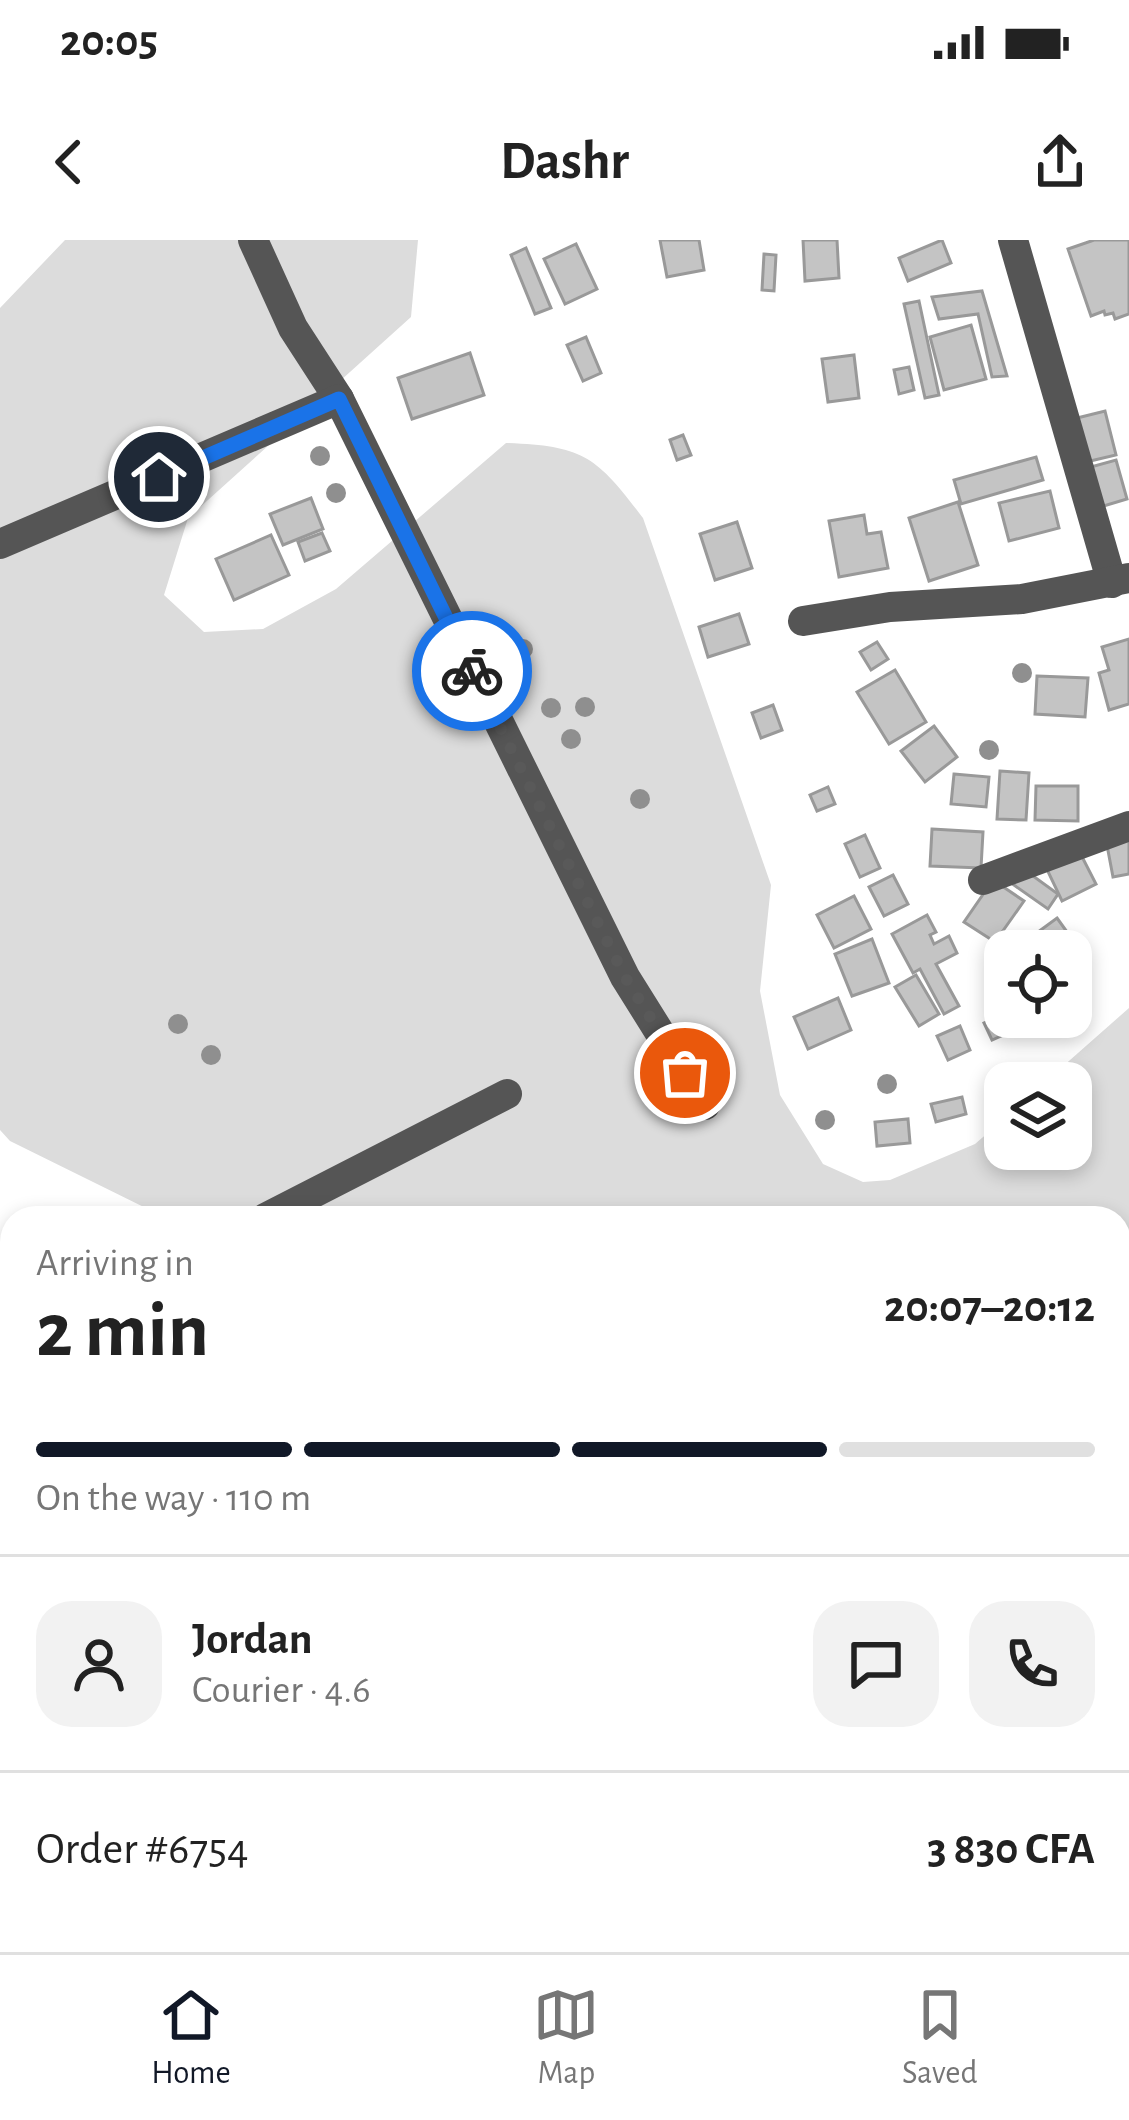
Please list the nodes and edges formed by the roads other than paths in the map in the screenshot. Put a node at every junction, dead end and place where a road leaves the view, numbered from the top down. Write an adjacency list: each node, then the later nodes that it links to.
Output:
1 (253, 240): 3 (street)
2 (1013, 240): 5 (street)
3 (339, 399): 4 (street); 10 (street)
4 (0, 544)
5 (1120, 581): 6 (street)
6 (803, 621)
7 (1129, 826): 8 (street)
8 (983, 880)
9 (507, 1094): 11 (street)
10 (704, 1105)
11 (291, 1206)

